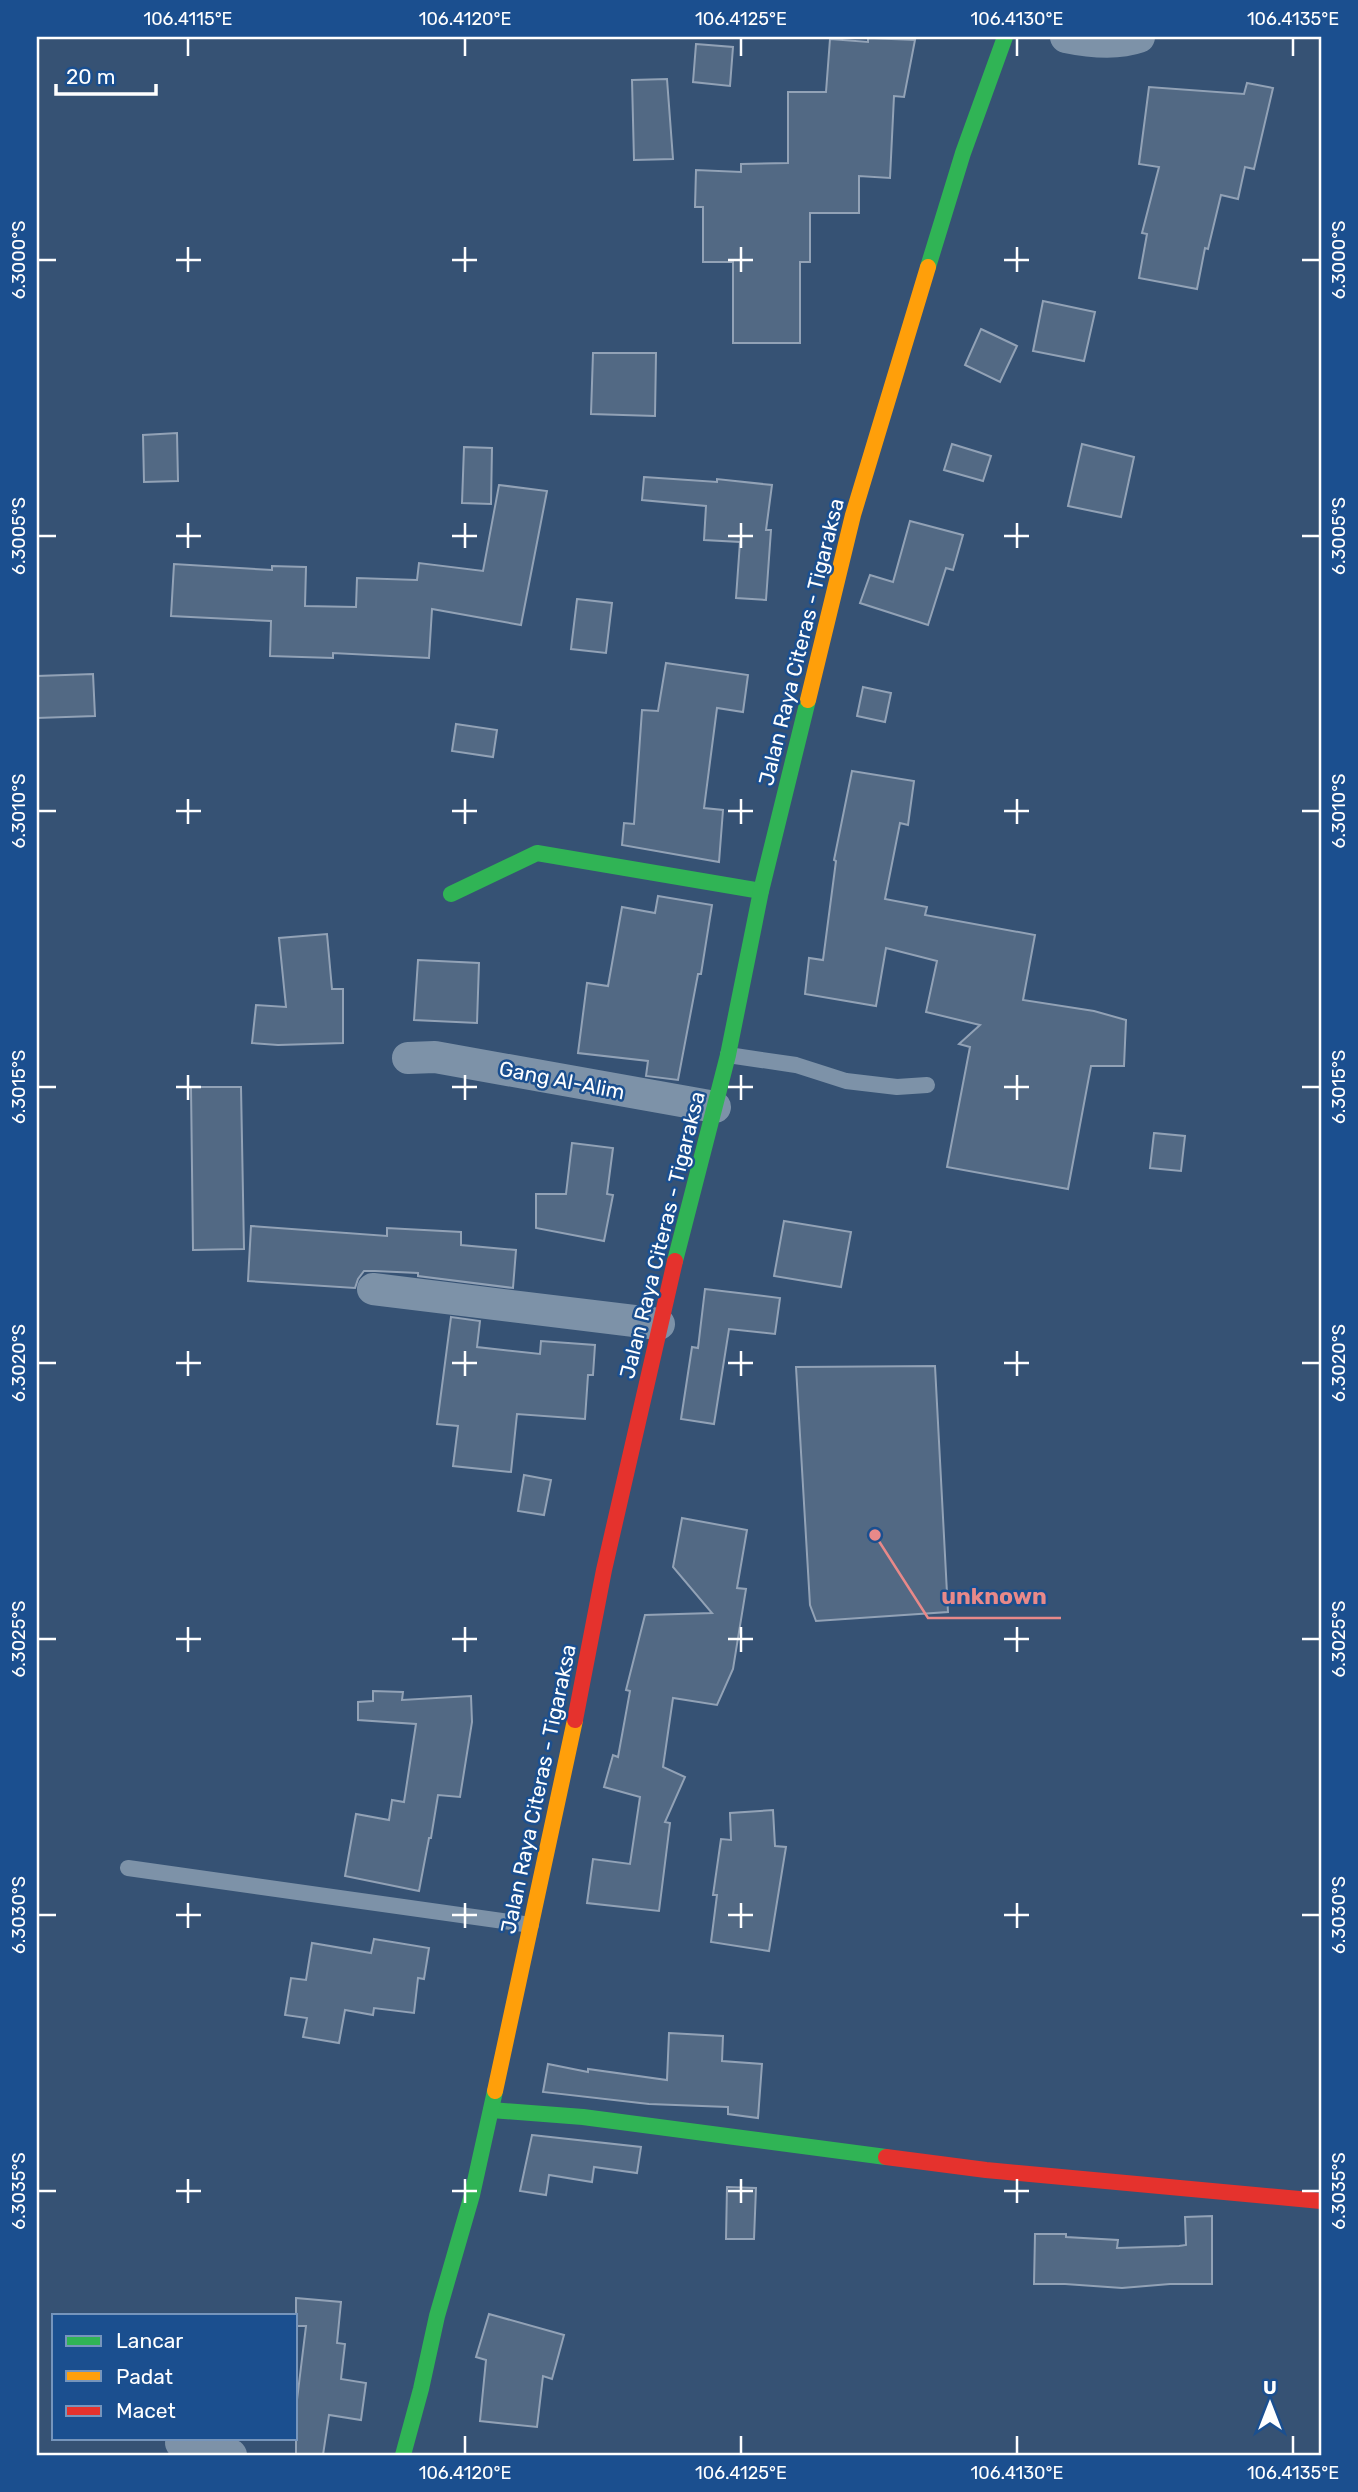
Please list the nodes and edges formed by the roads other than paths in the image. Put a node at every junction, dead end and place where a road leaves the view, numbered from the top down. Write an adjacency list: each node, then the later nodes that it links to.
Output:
1 (1005, 37): 4 (main road, Jalan Raya Citeras - Tigaraksa)
2 (1066, 37): 3 (street)
3 (1139, 37)
4 (761, 891): 5 (main road); 6 (main road, Jalan Raya Citeras - Tigaraksa)
5 (451, 894)
6 (729, 1055): 8 (lane); 9 (main road, Jalan Raya Citeras - Tigaraksa)
7 (408, 1058): 9 (street, Gang Al-Alim)
8 (927, 1085)
9 (715, 1107): 11 (main road, Jalan Raya Citeras - Tigaraksa)
10 (373, 1289): 11 (street)
11 (659, 1324): 13 (main road, Jalan Raya Citeras - Tigaraksa)
12 (128, 1868): 13 (lane)
13 (531, 1925): 14 (main road, Jalan Raya Citeras - Tigaraksa)
14 (491, 2109): 15 (main road); 18 (main road, Jalan Raya Citeras - Tigaraksa)
15 (1321, 2200)
16 (181, 2443): 17 (street)
17 (231, 2455)
18 (402, 2455)

